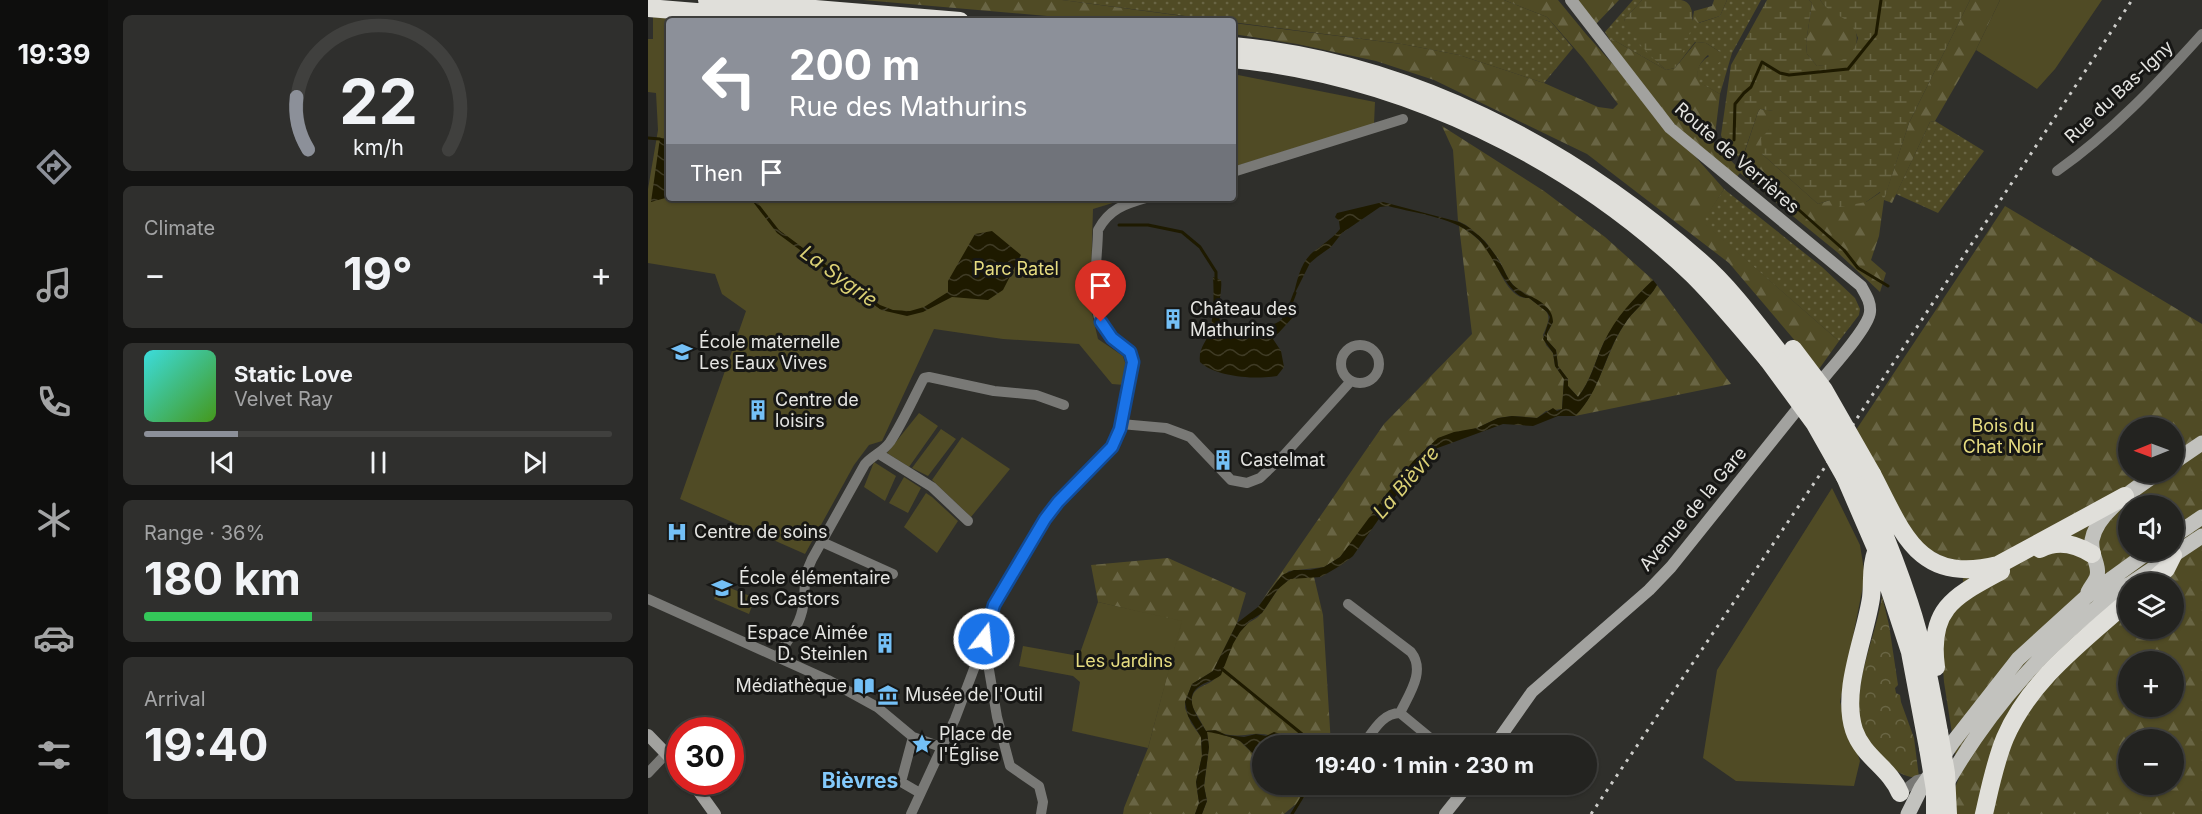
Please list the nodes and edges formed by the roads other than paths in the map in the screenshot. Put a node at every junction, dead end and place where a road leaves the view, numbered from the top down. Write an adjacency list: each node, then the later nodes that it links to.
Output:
1 (707, 0): 5 (highway)
2 (1571, 0): 13 (street, Route de Verrières)
3 (648, 8): 4 (highway)
4 (770, 18)
5 (924, 18)
6 (2200, 39): 11 (street, Rue du Bas-Igny)
7 (1236, 46): 14 (highway)
8 (1236, 59): 14 (highway)
9 (1403, 119): 10 (street)
10 (1236, 171)
11 (2057, 171)
12 (1136, 201): 17 (street)
13 (1869, 302): 50 (street, Avenue de la Gare)
14 (1782, 357): 21 (highway, bridge); 21 (highway, bridge)
15 (1351, 381): 17 (street)
16 (1064, 405): 19 (street)
17 (1121, 424): 43 (street)
18 (2202, 443): 20 (main road)
19 (879, 454): 27 (street); 30 (street)
20 (2184, 455)
21 (1858, 473): 24 (highway); 32 (highway); 45 (highway)
22 (2143, 483): 23 (main road)
23 (2126, 495)
24 (2118, 498)
25 (2118, 503): 33 (main road)
26 (2202, 517): 28 (main road)
27 (968, 521)
28 (2184, 529)
29 (2202, 536): 31 (main road)
30 (822, 542): 37 (street); 44 (street)
31 (2184, 548)
32 (1877, 551): 57 (highway); 67 (highway, bridge)
33 (2092, 554): 39 (main road); 45 (highway)
34 (2134, 561): 39 (main road)
35 (2164, 561): 36 (main road)
36 (2146, 573)
37 (893, 574)
38 (2118, 593): 66 (main road)
39 (2086, 597): 55 (main road)
40 (648, 599): 44 (street)
41 (1348, 604): 46 (street)
42 (2118, 610): 69 (highway)
43 (982, 645): 52 (street); 62 (street)
44 (777, 657): 51 (street)
45 (1931, 688): 68 (highway, bridge)
46 (1400, 713): 48 (street); 49 (street)
47 (648, 735): 53 (street)
48 (1371, 735)
49 (1427, 735)
50 (1502, 735)
51 (913, 737): 52 (street); 56 (street)
52 (941, 747): 56 (street)
53 (666, 754): 54 (street)
54 (648, 773)
55 (1929, 777): 57 (street); 65 (main road)
56 (920, 793): 61 (street)
57 (1900, 793): 64 (main road)
58 (701, 795): 60 (street)
59 (1460, 795): 63 (street)
60 (715, 814)
61 (911, 814)
62 (1041, 814)
63 (1445, 814)
64 (1899, 814)
65 (1908, 814)
66 (1930, 814)
67 (1935, 814)
68 (1948, 814)
69 (1984, 814)

